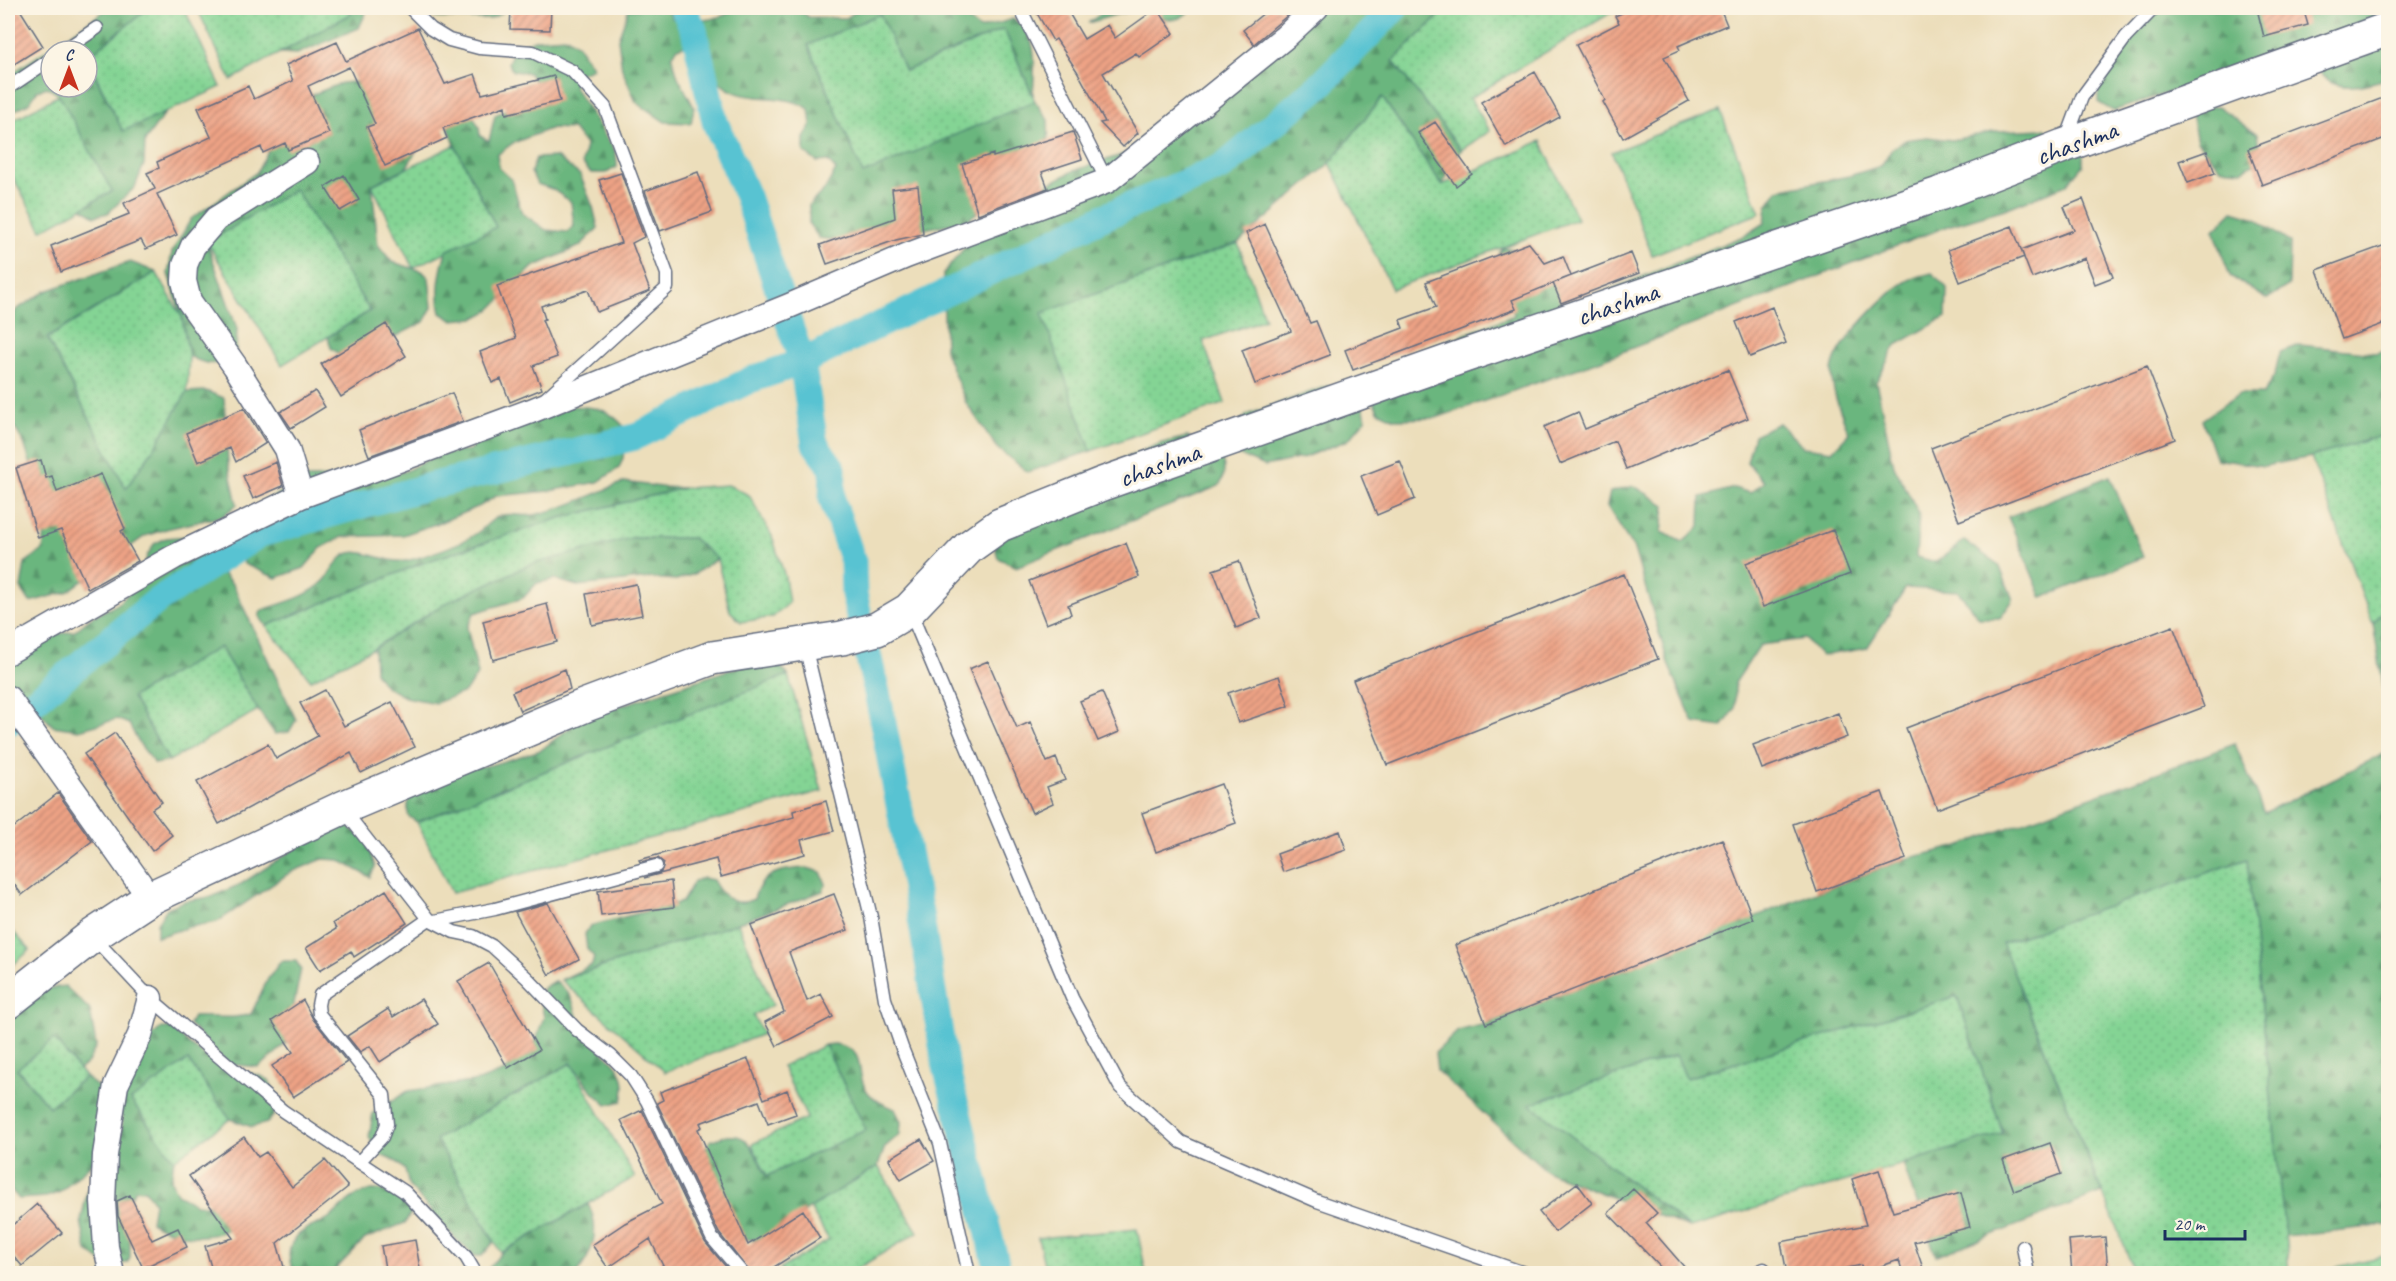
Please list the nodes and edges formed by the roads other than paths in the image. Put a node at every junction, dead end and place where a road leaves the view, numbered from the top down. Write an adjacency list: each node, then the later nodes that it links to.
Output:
1 (410, 8): 13 (lane)
2 (1020, 8): 12 (lane)
3 (1316, 8): 12 (street)
4 (2154, 8): 10 (lane)
5 (97, 28): 7 (lane)
6 (2388, 29): 10 (street, сhashma)
7 (81, 39)
8 (39, 67): 9 (lane)
9 (8, 88)
10 (2063, 146): 15 (street, сhashma)
11 (308, 162): 14 (street)
12 (1107, 181): 13 (street)
13 (531, 411): 14 (street)
14 (301, 496): 17 (street)
15 (909, 610): 16 (street, сhashma); 32 (lane)
16 (805, 644): 19 (street, сhashma); 31 (lane)
17 (8, 652)
18 (9, 699): 21 (street)
19 (342, 808): 21 (street, сhashma); 22 (lane)
20 (656, 866): 22 (lane)
21 (150, 898): 23 (street, сhashma)
22 (432, 920): 26 (lane); 30 (lane)
23 (92, 936): 24 (lane); 25 (street, сhashma)
24 (150, 998): 26 (lane); 28 (street)
25 (8, 1002)
26 (359, 1162): 29 (lane)
27 (2023, 1247): 33 (lane)
28 (112, 1274)
29 (476, 1274)
30 (743, 1274)
31 (969, 1274)
32 (1527, 1274)
33 (2028, 1274)

